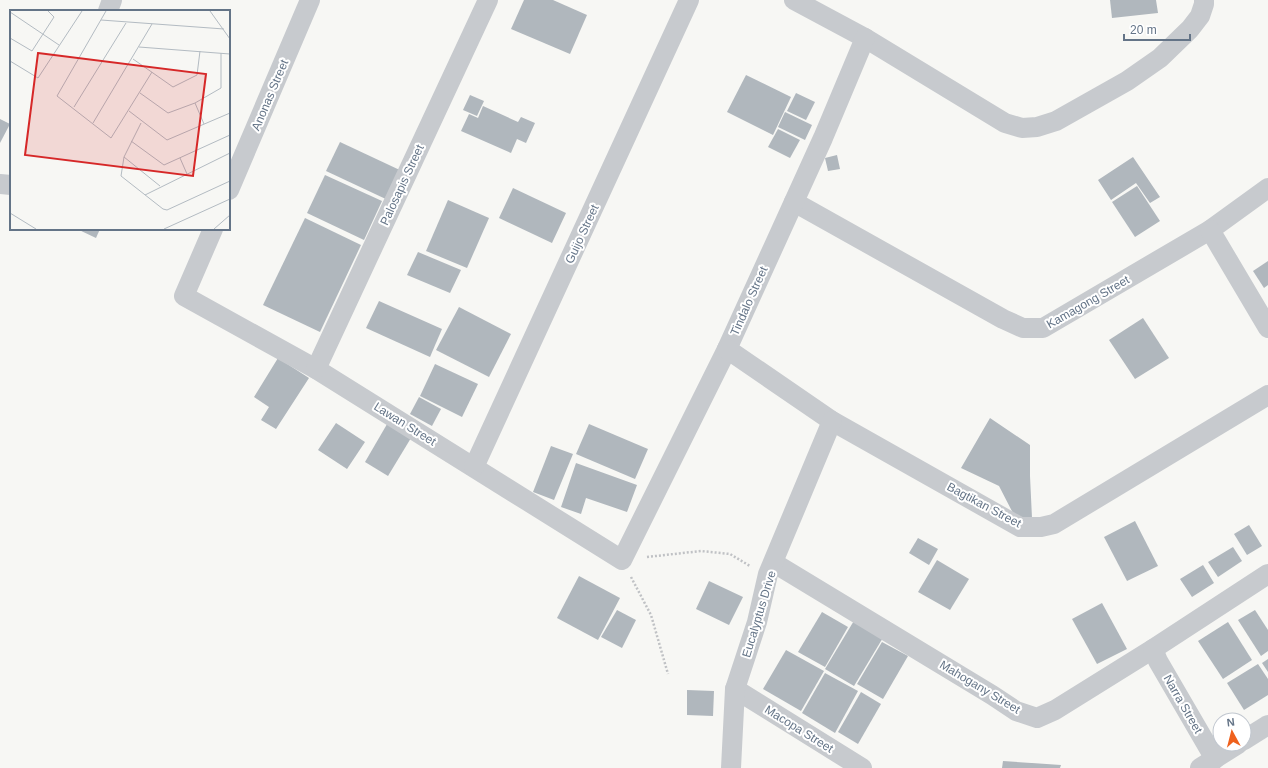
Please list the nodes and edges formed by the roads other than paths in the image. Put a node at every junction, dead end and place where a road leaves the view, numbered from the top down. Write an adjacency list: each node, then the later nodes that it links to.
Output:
1 (112, 0): 7 (street)
2 (310, 0): 11 (street, Anonas Street)
3 (488, 0): 18 (street, Palosapis Street)
4 (689, 0): 21 (street, Guijo Street)
5 (794, 0): 8 (street)
6 (1204, 0): 8 (street)
7 (108, 10)
8 (865, 38): 13 (street, Tindalo Street)
9 (0, 184): 10 (street)
10 (10, 185)
11 (230, 188)
12 (1268, 188): 15 (street, Kamagong Street)
13 (794, 202): 15 (street, Kamagong Street); 17 (street, Tindalo Street)
14 (213, 230): 18 (street, Lawan Street)
15 (1210, 230): 16 (street)
16 (1268, 328)
17 (727, 349): 20 (street, Bagtikan Street); 22 (street, Tindalo Street)
18 (316, 370): 21 (street, Lawan Street)
19 (1268, 395): 20 (street, Bagtikan Street)
20 (832, 421): 23 (street, Eucalyptus Drive)
21 (474, 467): 22 (street, Lawan Street)
22 (622, 560)
23 (771, 569): 25 (street, Mahogany Street); 26 (street, Eucalyptus Drive)
24 (1268, 574): 25 (street, Mahogany Street)
25 (1153, 649): 30 (street, Narra Street)
26 (736, 689): 31 (street, Eucalyptus Drive); 32 (street, Macopa Street)
27 (1268, 725): 28 (street)
28 (1252, 735)
29 (1225, 752): 30 (street)
30 (1208, 763)
31 (731, 768)
32 (862, 768)

